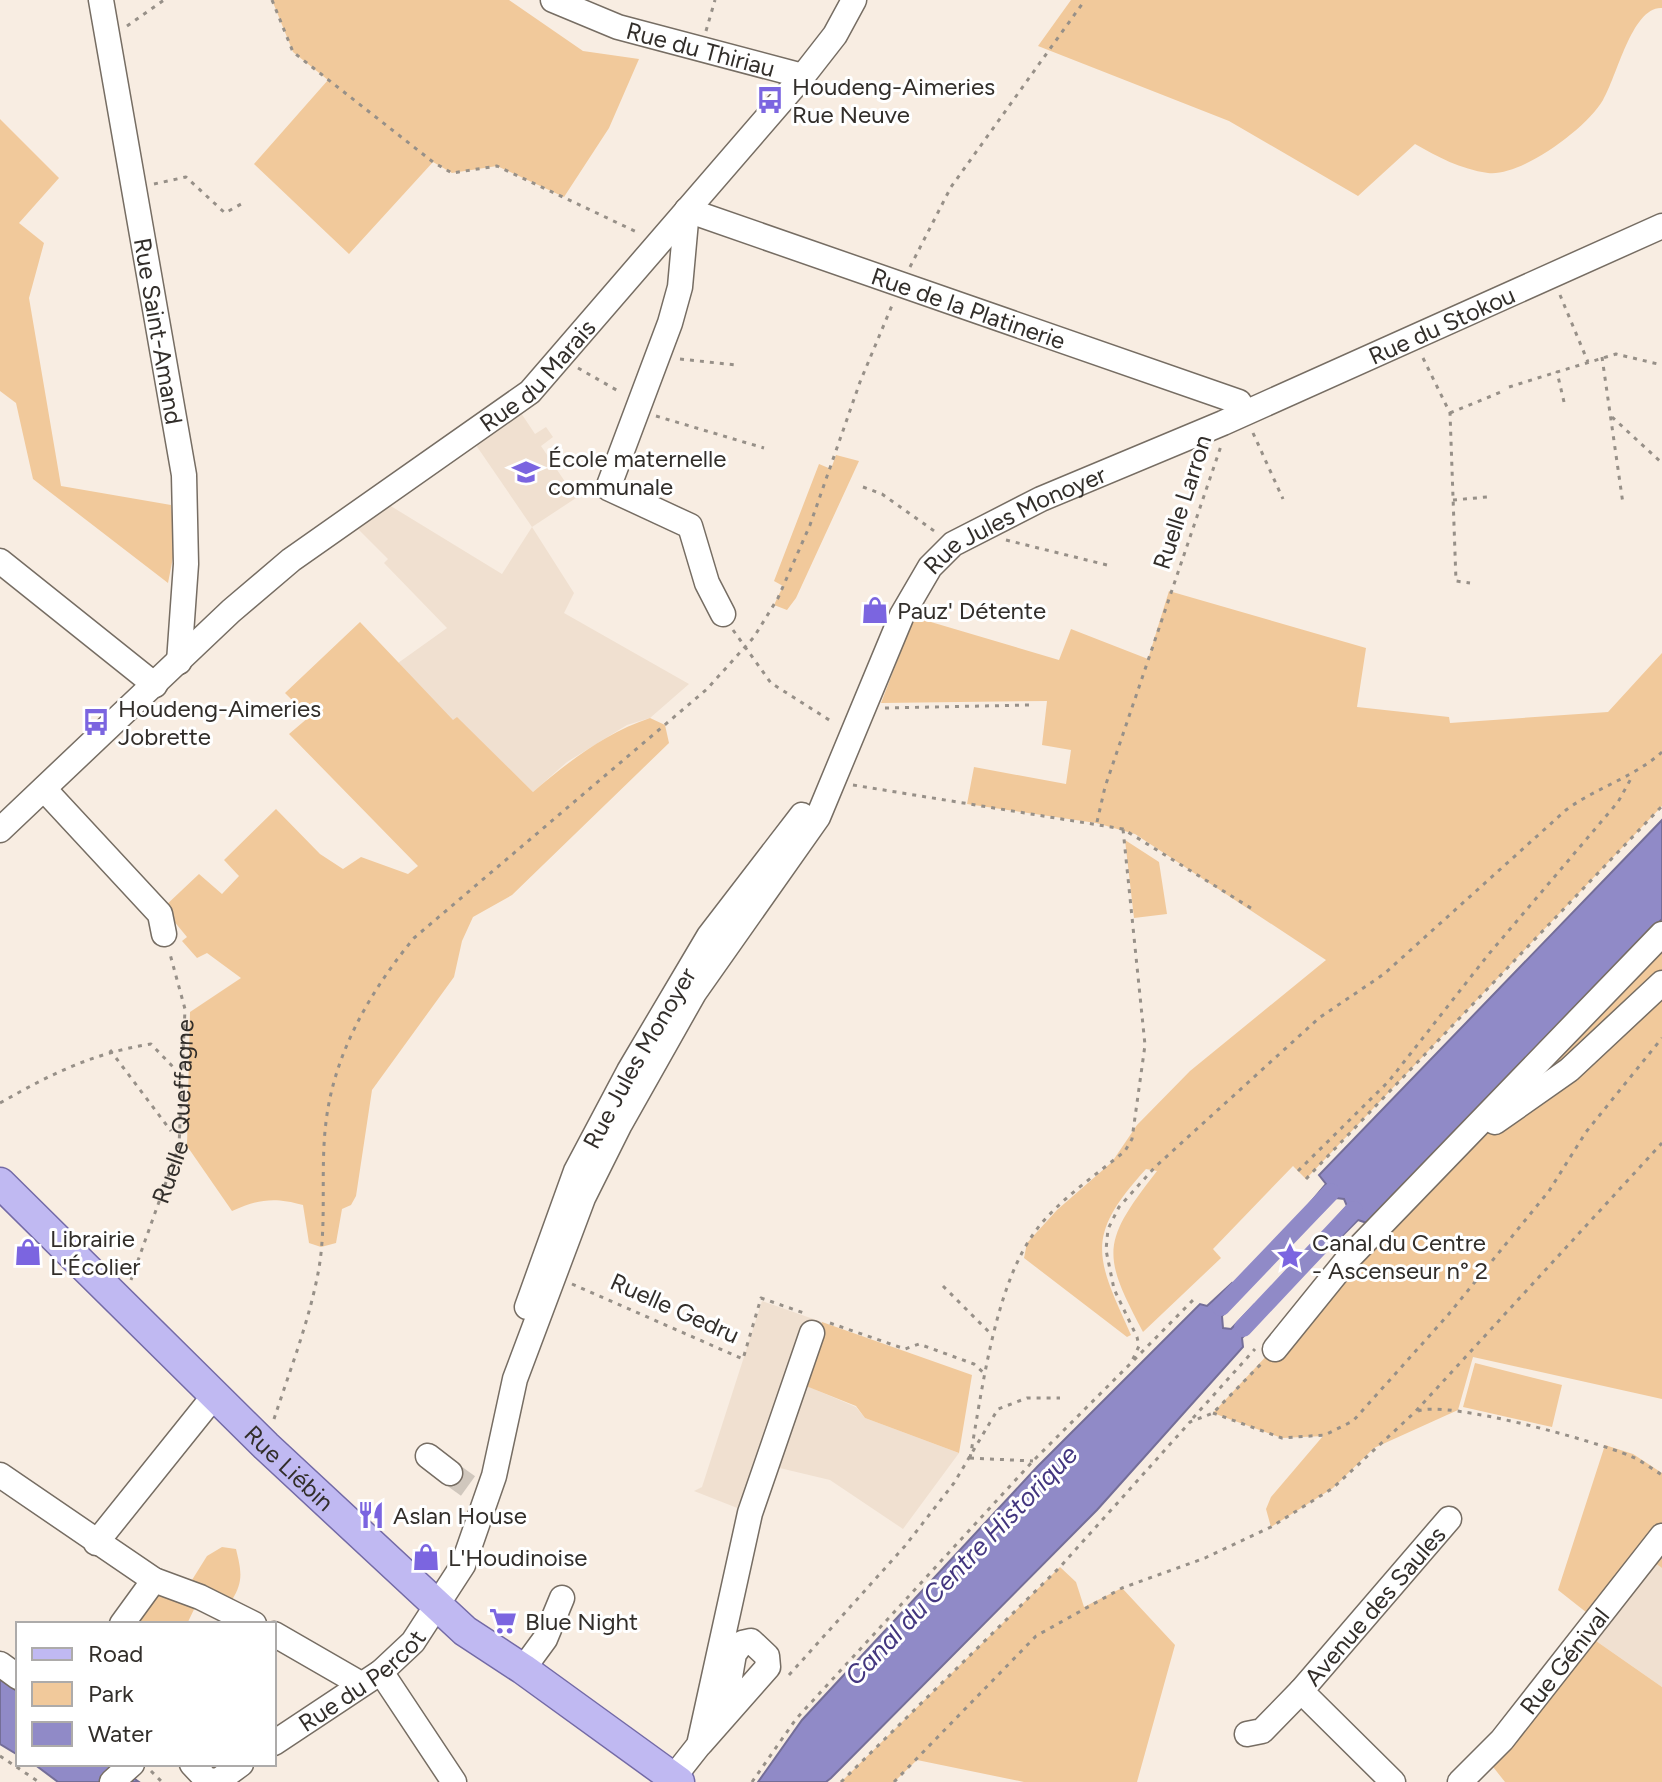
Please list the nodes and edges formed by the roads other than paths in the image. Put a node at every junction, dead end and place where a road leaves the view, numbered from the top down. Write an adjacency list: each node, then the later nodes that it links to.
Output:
1 (101, 0): 10 (street, Rue Saint-Amand)
2 (553, 0): 4 (street, Rue du Thiriau)
3 (854, 0): 4 (street, Rue du Marais)
4 (803, 76): 5 (street, Rue du Marais)
5 (687, 210): 7 (street, Rue de la Platinerie); 9 (street); 10 (street, Rue du Marais)
6 (1662, 226): 7 (street, Rue du Stokou)
7 (1233, 417): 12 (street, Rue Jules Monoyer)
8 (0, 561): 11 (street)
9 (723, 614)
10 (179, 662): 11 (street, Rue du Marais)
11 (155, 685): 13 (street, Rue du Marais)
12 (837, 778): 22 (street, Rue Jules Monoyer); 22 (street, Rue Jules Monoyer)
13 (44, 789): 14 (street, Rue du Marais); 15 (street)
14 (0, 830)
15 (164, 934)
16 (1662, 934): 18 (street)
17 (1662, 983): 18 (street)
18 (1473, 1133): 21 (street)
19 (0, 1183): 23 (main road, Rue Liébin)
20 (811, 1322): 42 (street)
21 (1268, 1345)
22 (515, 1379): 26 (street, Rue Jules Monoyer)
23 (214, 1396): 29 (street); 32 (main road, Rue Liébin)
24 (428, 1456): 26 (street)
25 (0, 1475): 29 (street)
26 (469, 1486): 32 (street, Rue Jules Monoyer)
27 (1449, 1519): 38 (street, Avenue des Saules)
28 (1662, 1536): 48 (street, Rue Génival)
29 (96, 1543): 30 (street)
30 (154, 1580): 33 (street); 34 (street)
31 (562, 1598): 36 (street)
32 (439, 1608): 36 (main road, Rue Liébin); 37 (street, Rue du Percot)
33 (123, 1622)
34 (250, 1622)
35 (276, 1635): 37 (street)
36 (523, 1669): 45 (main road, Rue Liébin)
37 (370, 1678): 41 (street, Rue du Percot); 46 (street)
38 (1301, 1691): 40 (street, Avenue des Saules); 47 (street, Avenue des Saules)
39 (723, 1717): 42 (street)
40 (1247, 1734)
41 (276, 1742)
42 (699, 1745): 45 (street)
43 (194, 1766): 44 (street)
44 (232, 1766)
45 (676, 1780)
46 (454, 1782)
47 (1393, 1782)
48 (1460, 1782)

